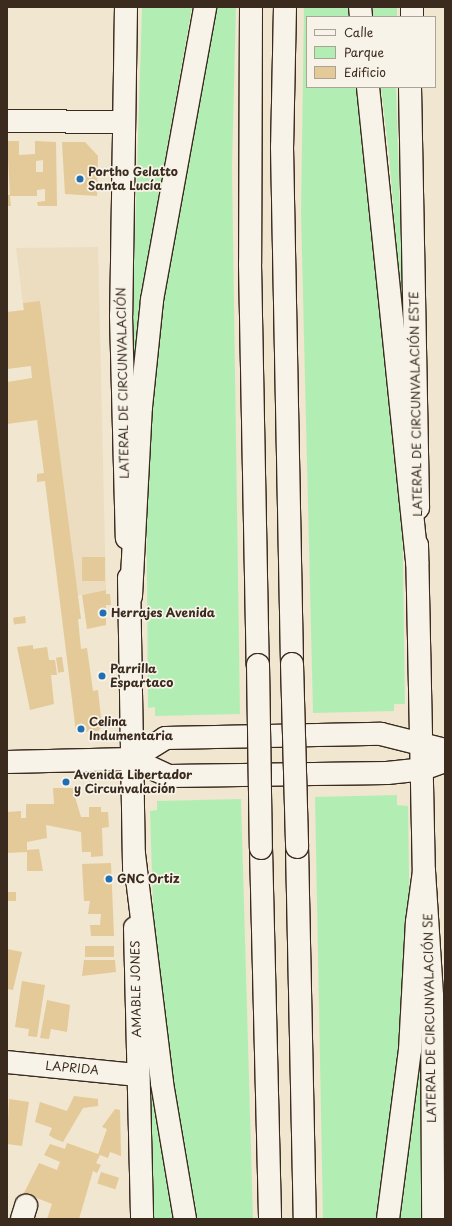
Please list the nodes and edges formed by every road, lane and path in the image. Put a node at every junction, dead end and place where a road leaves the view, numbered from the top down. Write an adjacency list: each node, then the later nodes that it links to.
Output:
1 (126, 7): 8 (main road, LATERAL DE CIRCUNVALACIÓN)
2 (205, 7): 10 (main road)
3 (251, 7): 24 (main road, bridge)
4 (285, 7): 25 (main road, bridge)
5 (368, 88): 9 (main road)
6 (410, 88): 9 (main road, LATERAL DE CIRCUNVALACIÓN ESTE)
7 (7, 121): 8 (main road)
8 (123, 122): 10 (main road, LATERAL DE CIRCUNVALACIÓN)
9 (417, 563): 11 (main road, LATERAL DE CIRCUNVALACIÓN ESTE)
10 (131, 596): 13 (main road, LATERAL DE CIRCUNVALACIÓN)
11 (422, 745): 12 (main road); 13 (main road); 16 (main road, LATERAL DE CIRCUNVALACIÓN ESTE)
12 (445, 750)
13 (132, 760): 15 (main road); 16 (main road); 17 (main road, AMABLE JONES)
14 (445, 761): 16 (main road)
15 (7, 762)
16 (423, 769): 18 (main road, LATERAL DE CIRCUNVALACIÓN SE)
17 (134, 854): 21 (main road, AMABLE JONES); 23 (main road)
18 (424, 871): 19 (main road, LATERAL DE CIRCUNVALACIÓN SE); 26 (main road)
19 (438, 1028): 27 (main road, LATERAL DE CIRCUNVALACIÓN SE)
20 (7, 1062): 21 (main road, LAPRIDA)
21 (137, 1075): 22 (main road, AMABLE JONES)
22 (142, 1219)
23 (185, 1219)
24 (270, 1219)
25 (305, 1219)
26 (388, 1219)
27 (433, 1219)

